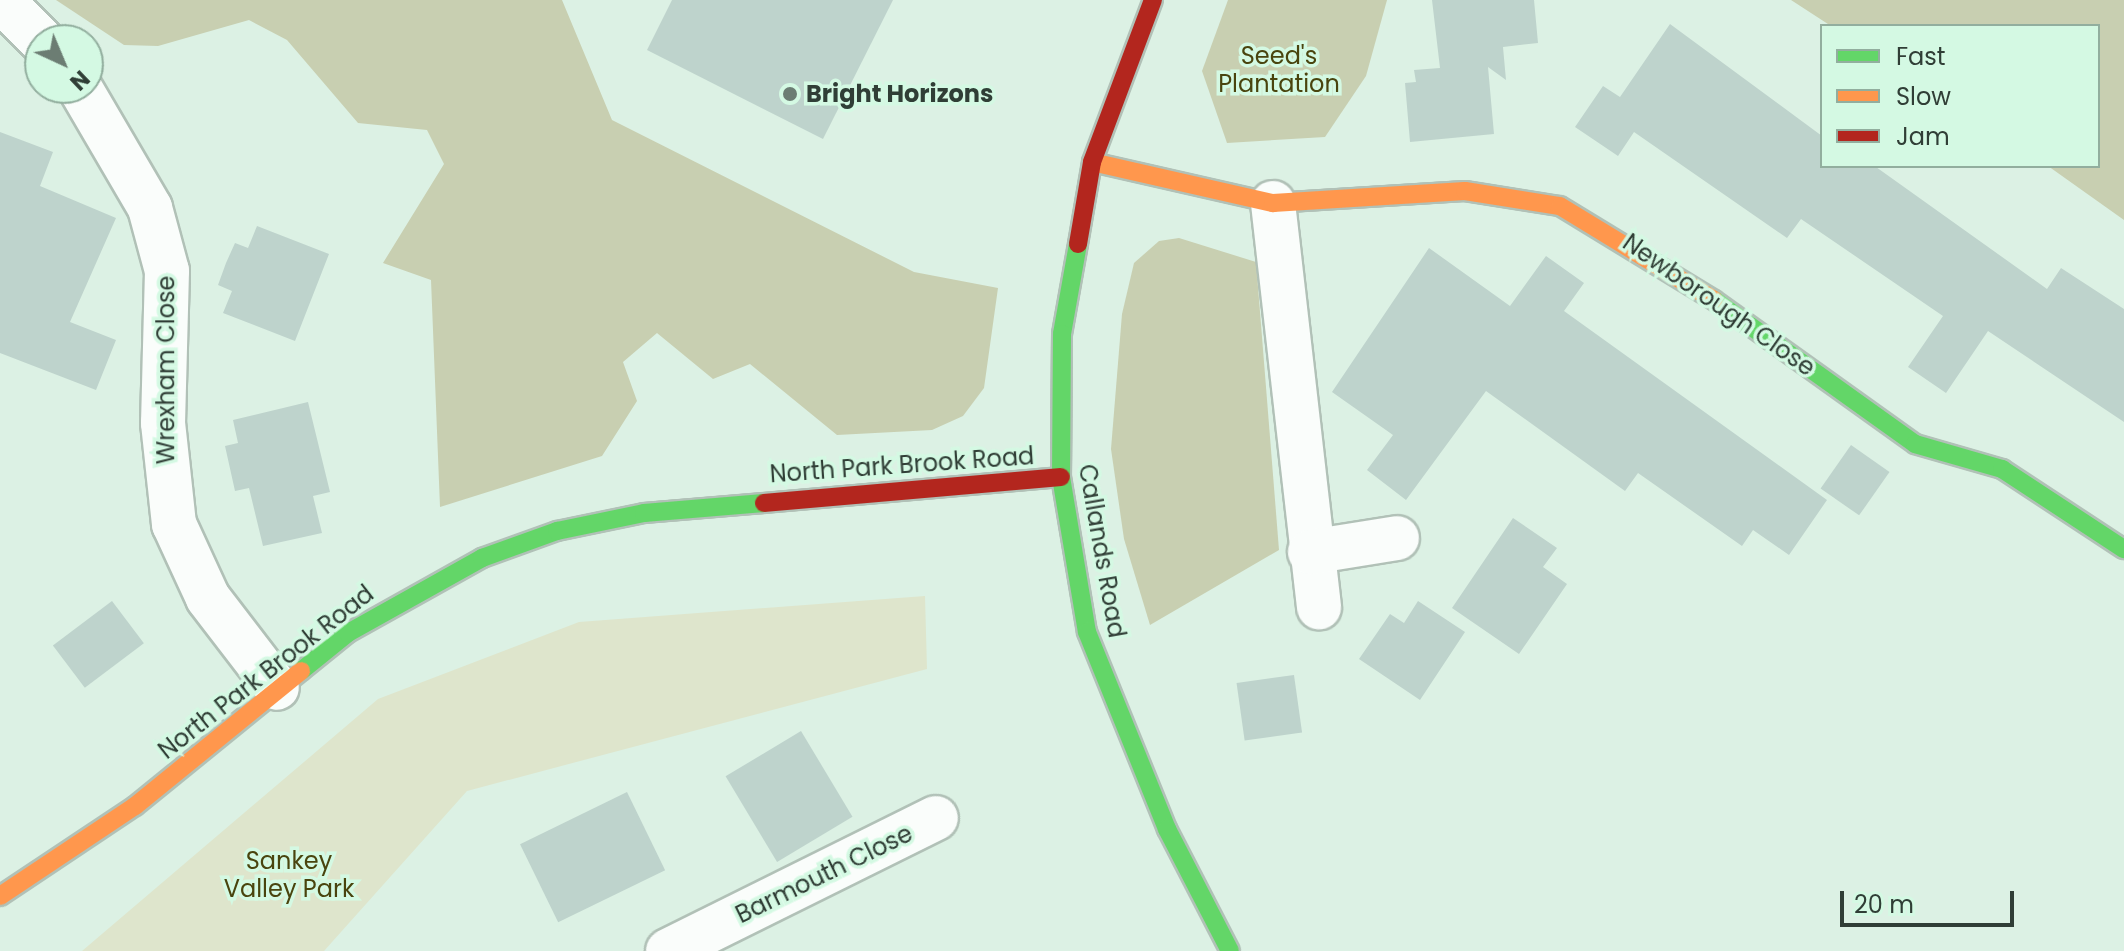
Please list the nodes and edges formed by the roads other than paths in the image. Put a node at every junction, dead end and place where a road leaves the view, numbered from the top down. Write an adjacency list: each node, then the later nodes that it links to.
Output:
1 (1, 0): 3 (street)
2 (1153, 0): 5 (street, Callands Road)
3 (25, 24)
4 (89, 104): 12 (street, Wrexham Close)
5 (1092, 162): 6 (street, Newborough Close); 7 (street, Callands Road)
6 (1273, 203): 9 (street, Newborough Close); 10 (street)
7 (1061, 477): 12 (street, North Park Brook Road); 16 (street, Callands Road)
8 (1397, 538): 10 (street)
9 (2124, 549)
10 (1310, 552): 11 (street)
11 (1319, 607)
12 (277, 688): 14 (street, North Park Brook Road)
13 (936, 818): 15 (street, Barmouth Close)
14 (0, 896)
15 (668, 951)
16 (1230, 951)

